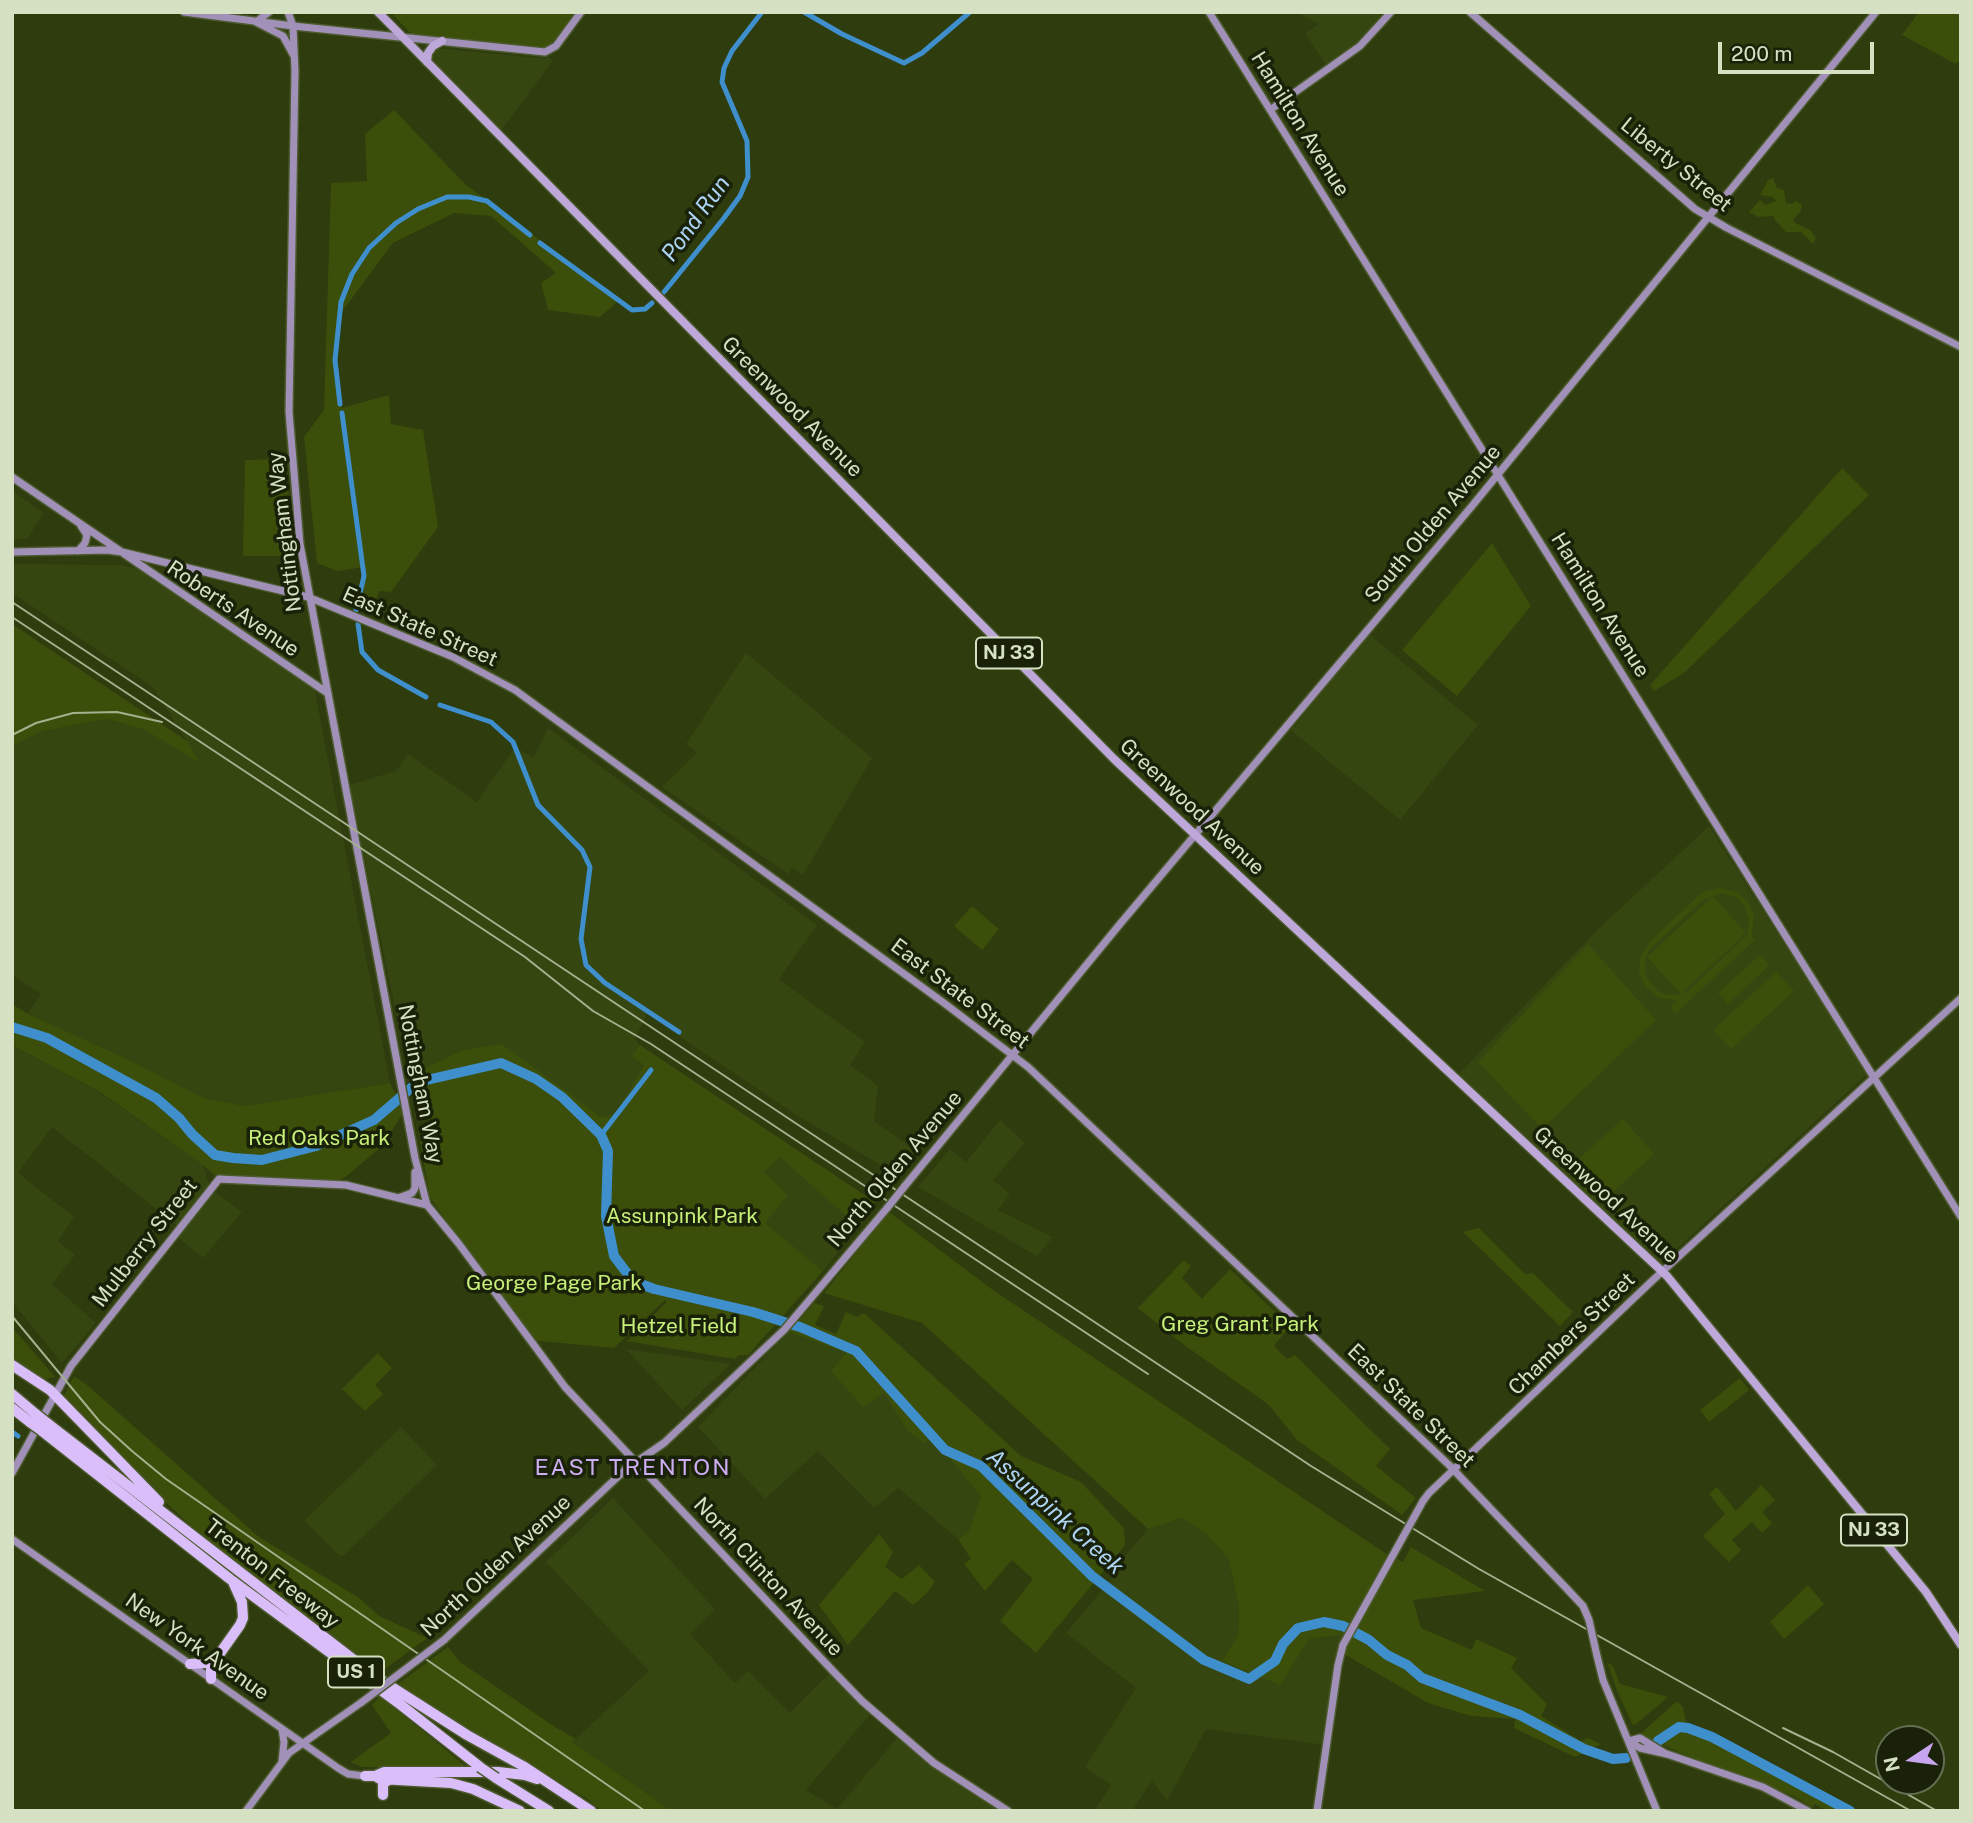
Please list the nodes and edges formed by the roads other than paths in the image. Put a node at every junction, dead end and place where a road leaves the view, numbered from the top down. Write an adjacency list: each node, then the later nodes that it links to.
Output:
1 (184, 12): 10 (street)
2 (269, 12): 10 (street)
3 (288, 12): 11 (street, Nottingham Way)
4 (377, 12): 12 (main road, Greenwood Avenue / NJ 33)
5 (581, 12): 13 (street)
6 (1209, 12): 16 (street, Hamilton Avenue)
7 (1391, 12): 16 (street)
8 (1470, 12): 17 (street, Liberty Street)
9 (1877, 12): 17 (street, South Olden Avenue)
10 (256, 22): 11 (street); 14 (street)
11 (293, 26): 12 (street); 14 (street, Nottingham Way)
12 (403, 38): 13 (street); 15 (main road, Greenwood Avenue / NJ 33)
13 (442, 41): 15 (main road)
14 (294, 57): 25 (street, Nottingham Way)
15 (427, 62): 27 (main road, Greenwood Avenue / NJ 33)
16 (1270, 110): 19 (street, Hamilton Avenue)
17 (1709, 218): 18 (street, Liberty Street); 19 (street, South Olden Avenue)
18 (1961, 348)
19 (1497, 474): 27 (street, South Olden Avenue); 30 (street, Hamilton Avenue)
20 (12, 477): 21 (street, East State Street)
21 (79, 522): 22 (street); 24 (street, East State Street)
22 (78, 551): 23 (street); 24 (street)
23 (12, 552)
24 (122, 552): 25 (street, East State Street); 26 (street, Roberts Avenue)
25 (308, 597): 26 (street, Nottingham Way); 29 (street, East State Street)
26 (326, 693): 31 (street, Nottingham Way)
27 (1196, 836): 29 (street, South Olden Avenue); 35 (main road, Greenwood Avenue / NJ 33)
28 (1961, 998): 30 (street, Chambers Street)
29 (1013, 1054): 42 (street, North Olden Avenue, bridge); 43 (street, East State Street)
30 (1875, 1077): 34 (street, Hamilton Avenue); 35 (street, Chambers Street)
31 (415, 1157): 32 (street); 33 (street, Nottingham Way)
32 (396, 1198): 33 (street, Mulberry Street); 38 (street, Mulberry Street)
33 (427, 1205): 42 (street, North Clinton Avenue)
34 (1961, 1217)
35 (1662, 1272): 43 (street, Chambers Street); 48 (main road, Greenwood Avenue / NJ 33)
36 (12, 1364): 38 (highway)
37 (12, 1394): 40 (highway, Trenton Freeway / US 1)
38 (54, 1396): 44 (street, Mulberry Street); 46 (highway)
39 (12, 1408): 40 (highway, Trenton Freeway / US 1)
40 (34, 1419): 41 (highway, Trenton Freeway / US 1, bridge)
41 (45, 1427): 46 (highway, Trenton Freeway / US 1); 47 (highway, Trenton Freeway / US 1)
42 (636, 1462): 54 (street, North Olden Avenue, bridge); 67 (street, North Clinton Avenue)
43 (1454, 1470): 53 (street, East State Street, bridge); 68 (street, Chambers Street, bridge)
44 (12, 1473)
45 (12, 1538): 50 (street, New York Avenue)
46 (206, 1547): 61 (highway, Trenton Freeway / US 1)
47 (230, 1579): 49 (highway); 65 (highway, Trenton Freeway / US 1, bridge)
48 (1961, 1645)
49 (216, 1659): 50 (highway); 51 (highway)
50 (190, 1664): 51 (street, New York Avenue)
51 (211, 1679): 52 (street, New York Avenue)
52 (282, 1729): 54 (street, New York Avenue); 57 (street)
53 (1629, 1741): 55 (street); 56 (street); 59 (street, East State Street)
54 (305, 1744): 57 (street, North Olden Avenue); 58 (street, New York Avenue)
55 (1656, 1753): 56 (street); 59 (street)
56 (1667, 1754): 70 (street)
57 (282, 1760): 63 (street, North Olden Avenue)
58 (370, 1776): 60 (highway); 61 (highway)
59 (1644, 1777): 69 (street, East State Street)
60 (392, 1779): 62 (highway); 64 (highway)
61 (551, 1784): 66 (highway, Trenton Freeway / US 1)
62 (383, 1795)
63 (246, 1811)
64 (520, 1811)
65 (549, 1811)
66 (591, 1811)
67 (1008, 1811)
68 (1317, 1811)
69 (1657, 1811)
70 (1808, 1811)

